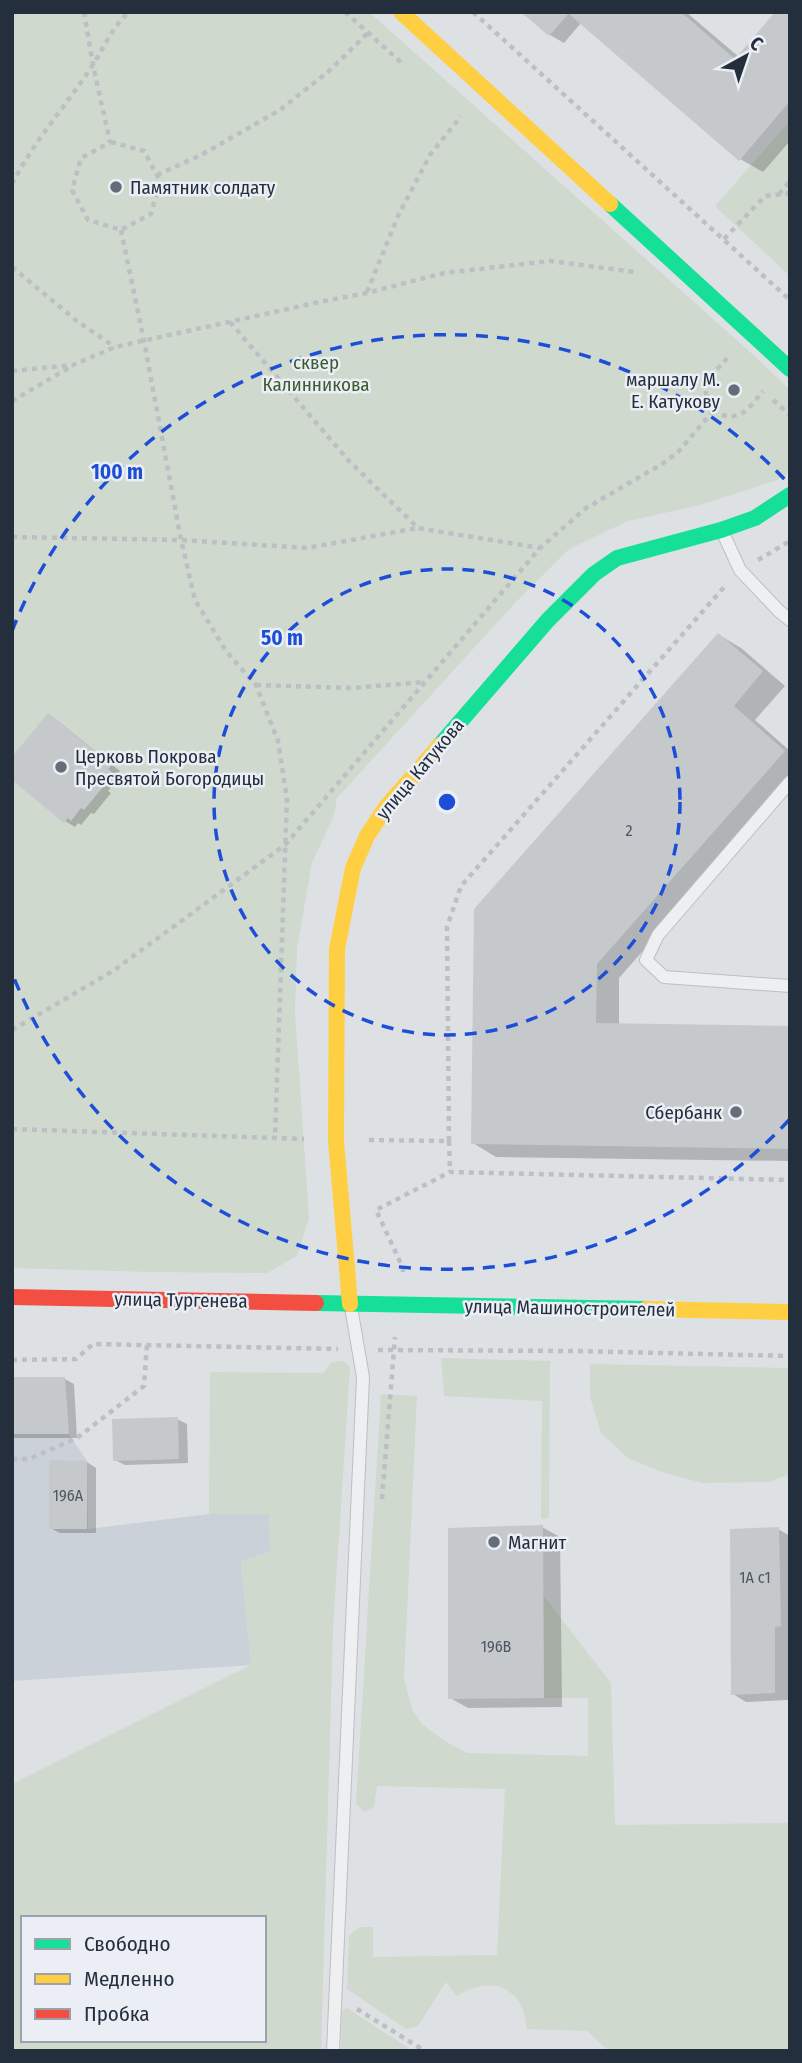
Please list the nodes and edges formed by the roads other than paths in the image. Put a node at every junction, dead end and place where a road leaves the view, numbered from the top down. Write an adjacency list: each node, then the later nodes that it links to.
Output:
1 (405, 14): 2 (street)
2 (790, 369)
3 (790, 495): 4 (street, улица Катукова)
4 (721, 530): 5 (lane); 9 (street, улица Катукова)
5 (790, 621)
6 (790, 782): 7 (lane)
7 (790, 986)
8 (12, 1297): 9 (street, улица Тургенева)
9 (350, 1304): 10 (street, улица Машиностроителей); 11 (lane)
10 (790, 1312)
11 (333, 2051)

